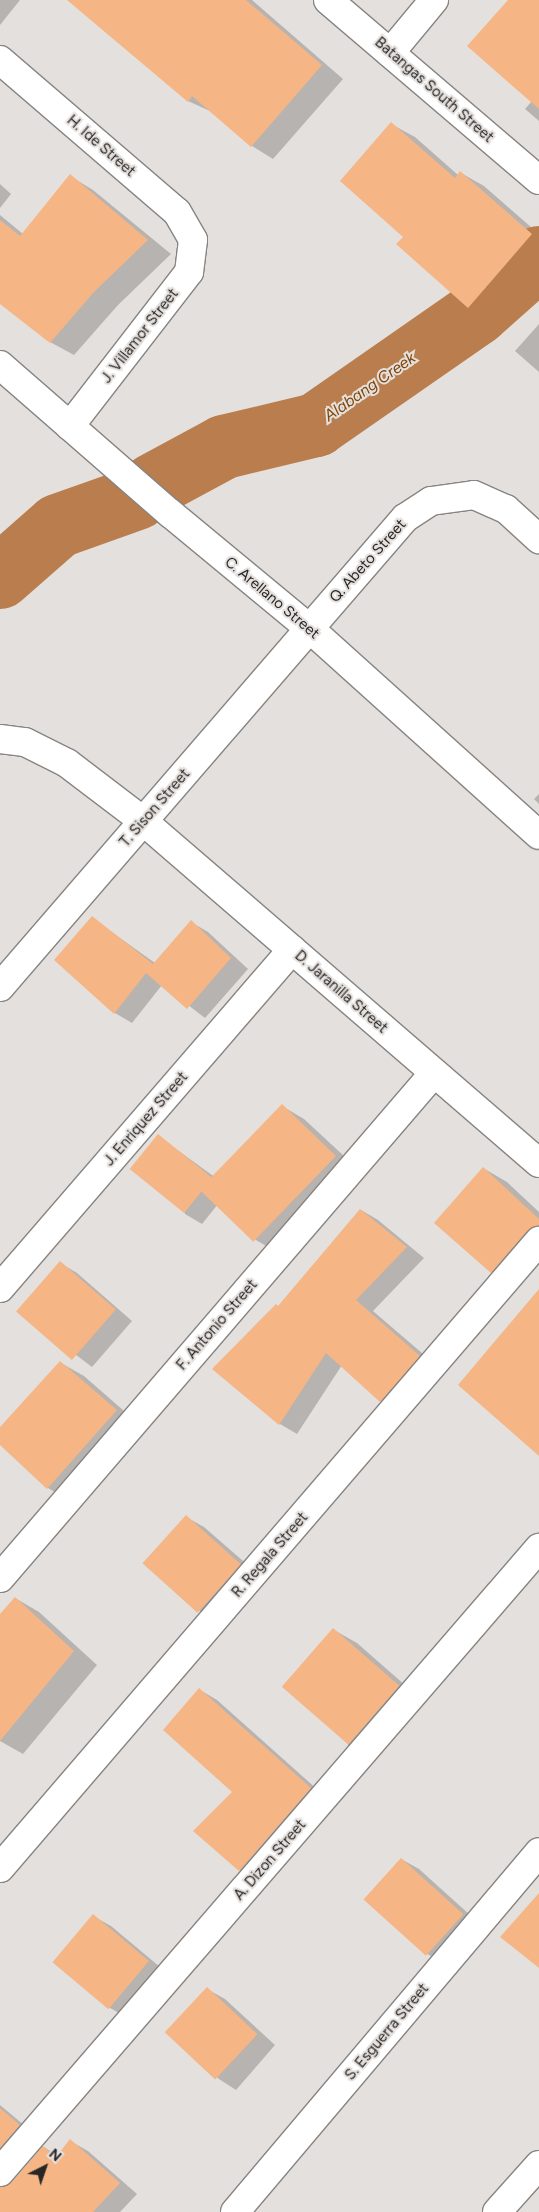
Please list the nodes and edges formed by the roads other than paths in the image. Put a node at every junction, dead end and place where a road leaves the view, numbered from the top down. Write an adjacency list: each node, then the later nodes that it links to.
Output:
1 (328, 0): 3 (street, Batangas South Street)
2 (434, 0): 3 (street)
3 (390, 53): 5 (street, Batangas South Street)
4 (0, 60): 6 (street, H. Ide Street)
5 (539, 180)
6 (193, 240): 8 (street, J. Villamor Street)
7 (0, 365): 8 (street, C. Arellano Street)
8 (70, 426): 10 (street, C. Arellano Street)
9 (539, 538): 10 (street, Q. Abeto Street)
10 (309, 628): 12 (street, T. Sison Street); 13 (street, C. Arellano Street)
11 (0, 739): 12 (street, D. Jaranilla Street)
12 (143, 821): 14 (street, D. Jaranilla Street); 15 (street, T. Sison Street)
13 (539, 835)
14 (292, 950): 16 (street, D. Jaranilla Street); 19 (street, J. Enriquez Street)
15 (0, 987)
16 (434, 1073): 17 (street, D. Jaranilla Street); 21 (street, F. Antonio Street)
17 (539, 1163)
18 (539, 1241): 23 (street, R. Regala Street)
19 (0, 1288)
20 (539, 1548): 24 (street, A. Dizon Street)
21 (0, 1578)
22 (539, 1852): 26 (street, S. Esguerra Street)
23 (0, 1868)
24 (0, 2172)
25 (534, 2181): 27 (street)
26 (235, 2212)
27 (497, 2212)

